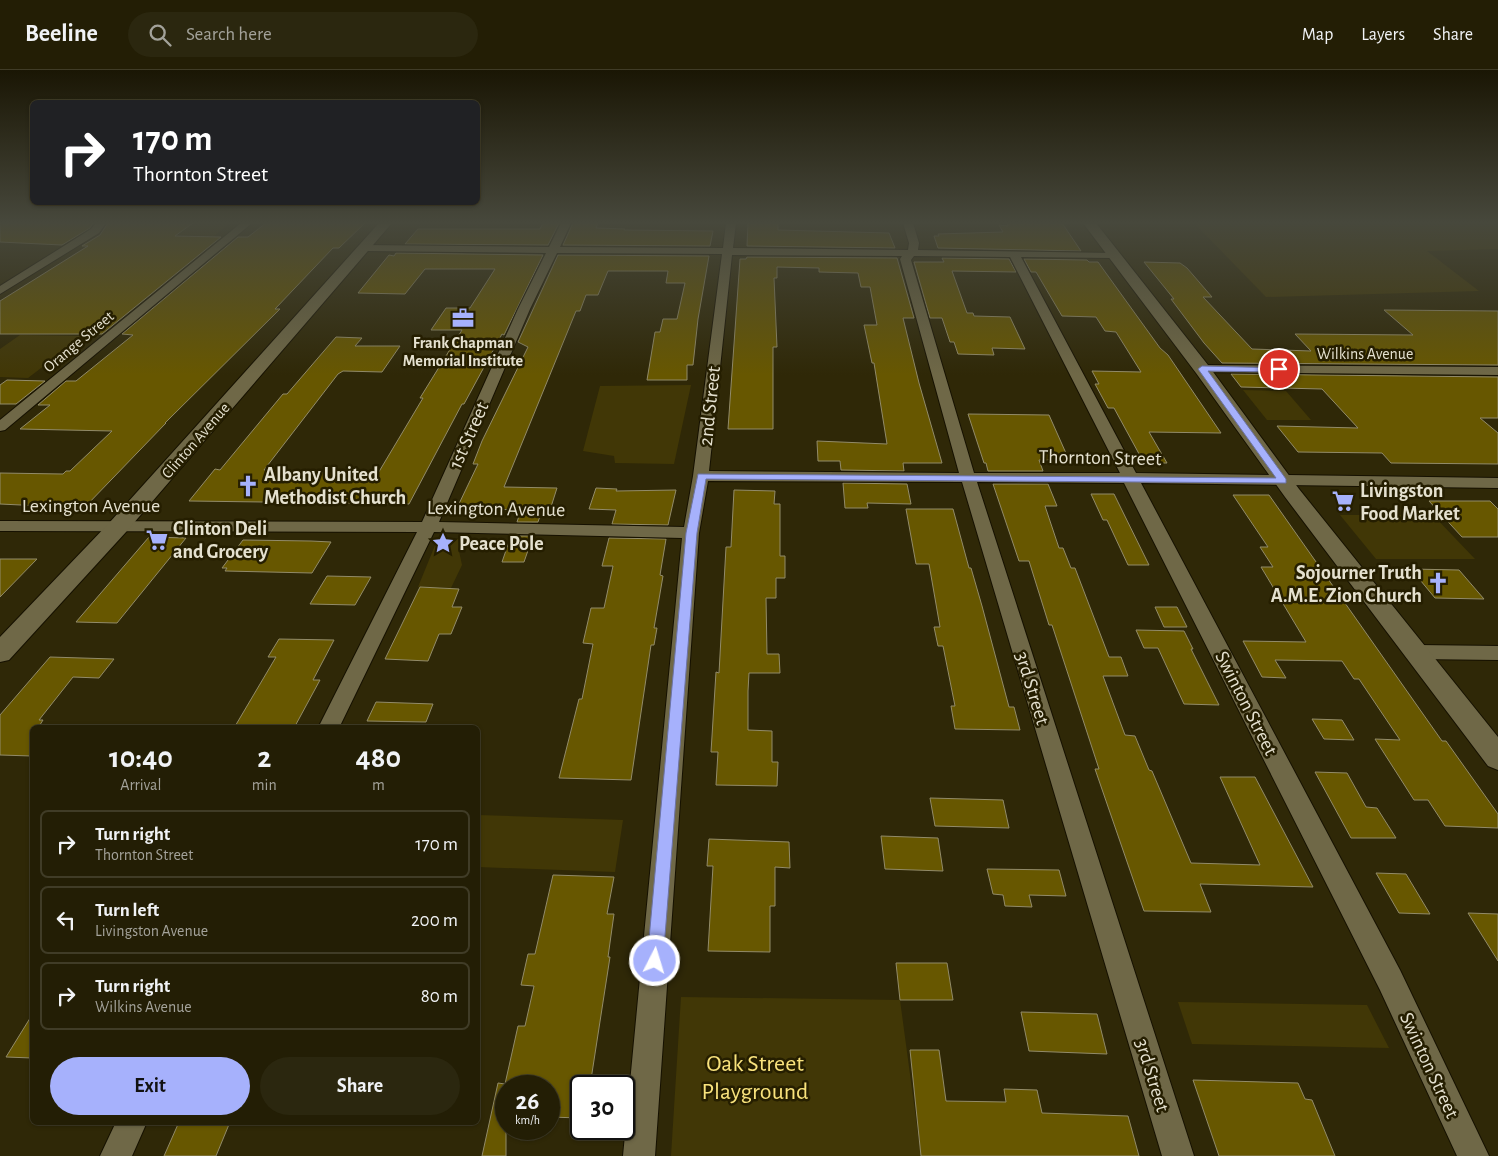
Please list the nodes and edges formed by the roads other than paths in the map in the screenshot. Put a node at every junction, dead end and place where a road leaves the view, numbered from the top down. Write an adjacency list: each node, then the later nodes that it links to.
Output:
1 (26, 274): 9 (street)
2 (186, 274): 12 (street, Orange Street)
3 (340, 274): 19 (street, Clinton Avenue)
4 (541, 274): 20 (street, 1st Street)
5 (725, 274): 13 (street, 2nd Street)
6 (909, 274): 14 (street, 3rd Street)
7 (1024, 274): 15 (street, Swinton Street)
8 (1127, 274): 10 (street)
9 (0, 290)
10 (1202, 369): 11 (street, Wilkins Avenue); 16 (street)
11 (1498, 371)
12 (0, 427)
13 (701, 476): 14 (street, Thornton Street); 21 (street, 2nd Street)
14 (968, 477): 15 (street, Thornton Street); 30 (street, 3rd Street)
15 (1131, 478): 16 (street, Thornton Street); 31 (street, Swinton Street)
16 (1283, 481): 17 (street, Thornton Street); 22 (street)
17 (1498, 483)
18 (0, 526): 19 (street, Lexington Avenue)
19 (118, 527): 20 (street, Lexington Avenue); 23 (street, Clinton Avenue)
20 (428, 527): 21 (street, Lexington Avenue); 25 (street, 1st Street)
21 (691, 533): 29 (street, 2nd Street)
22 (1418, 652): 24 (street); 26 (street)
23 (0, 653)
24 (1498, 653)
25 (329, 725)
26 (1498, 758)
27 (131, 1125): 28 (street)
28 (116, 1156)
29 (639, 1156)
30 (1178, 1156)
31 (1473, 1156)

